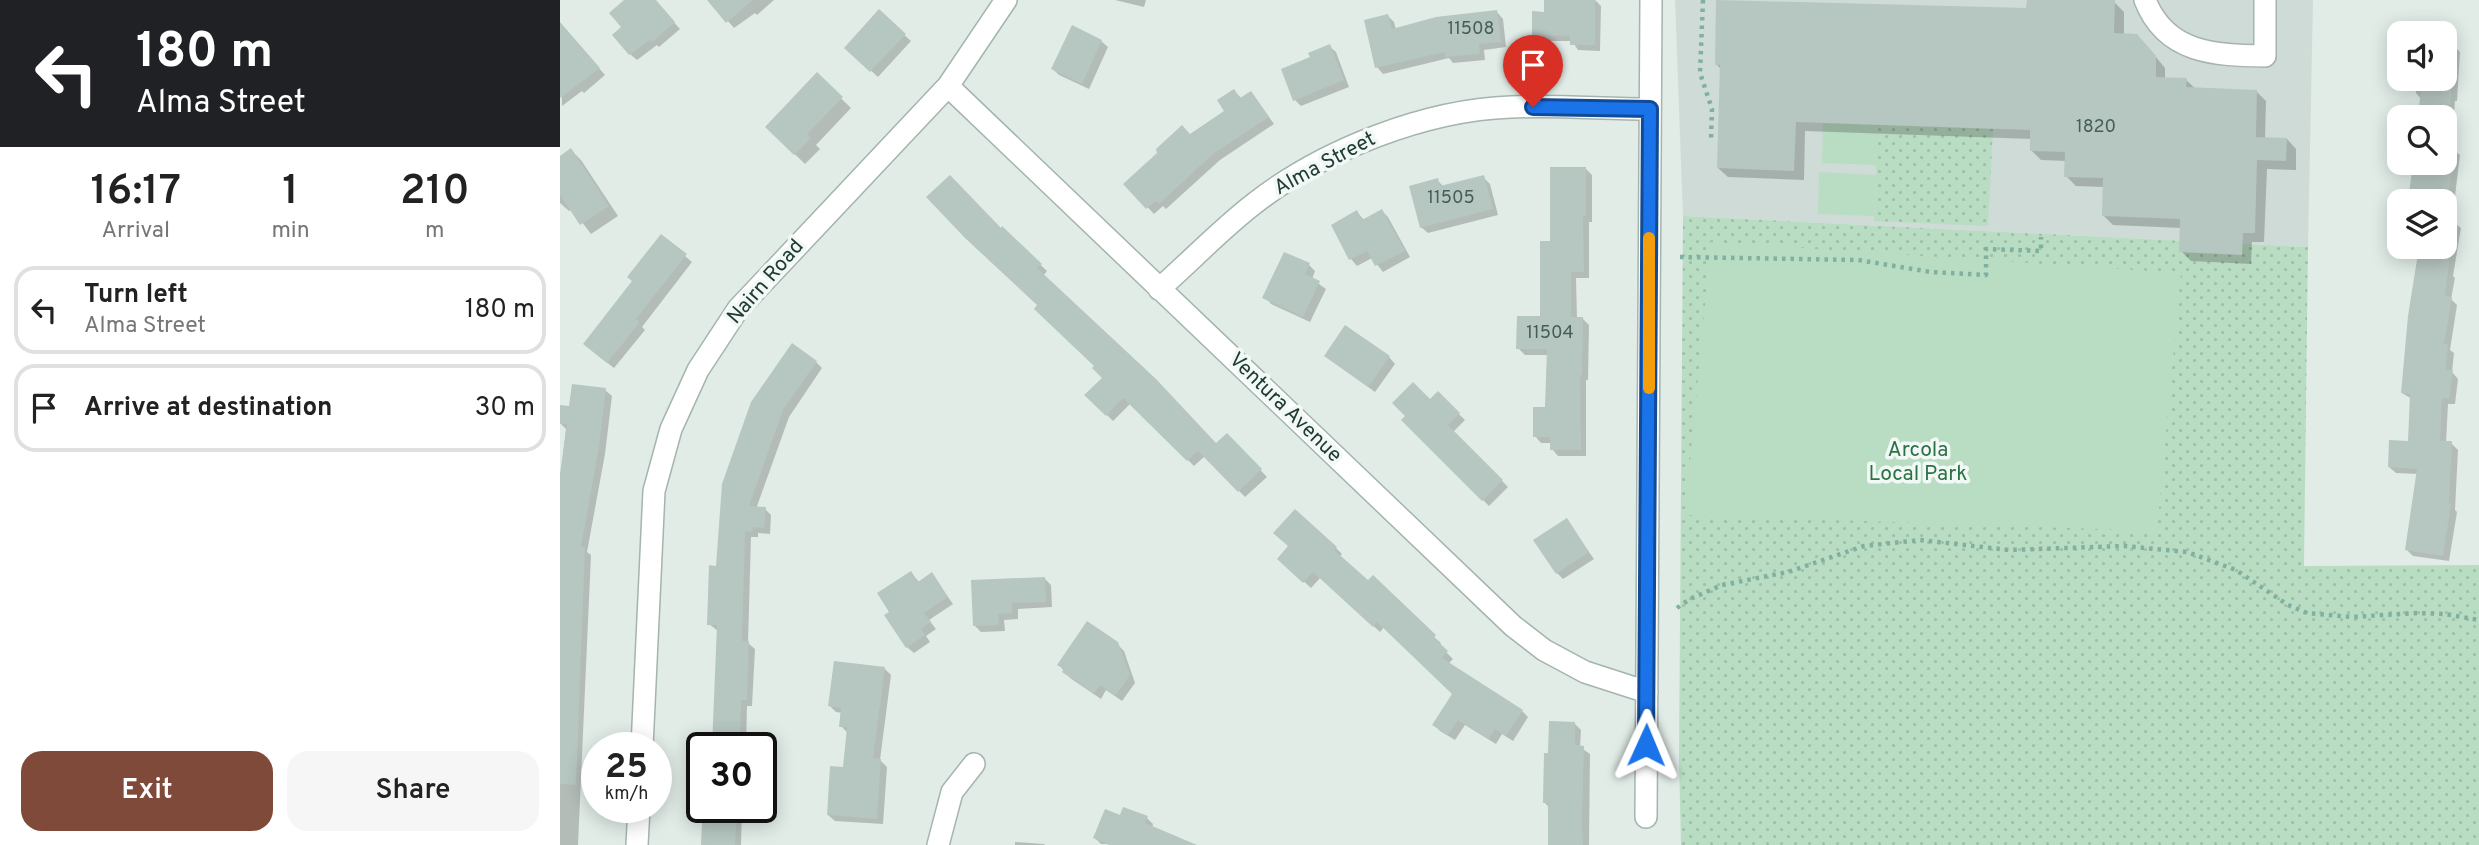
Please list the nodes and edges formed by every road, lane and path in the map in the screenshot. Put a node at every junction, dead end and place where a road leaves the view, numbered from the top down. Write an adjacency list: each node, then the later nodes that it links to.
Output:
1 (1006, 0): 6 (street, Nairn Road)
2 (1651, 0): 7 (street)
3 (1703, 0): 8 (path)
4 (2145, 0): 5 (street)
5 (2265, 0)
6 (948, 86): 11 (street, Ventura Avenue); 15 (street, Nairn Road)
7 (1650, 109): 11 (street, Alma Street); 14 (street)
8 (1711, 140)
9 (2041, 237): 10 (path)
10 (1680, 257)
11 (1160, 289): 14 (street, Ventura Avenue)
12 (1677, 608): 13 (path)
13 (2479, 620)
14 (1647, 692): 17 (street)
15 (643, 732)
16 (974, 764): 20 (street)
17 (1646, 817)
18 (638, 823): 19 (street)
19 (637, 845)
20 (938, 845)

